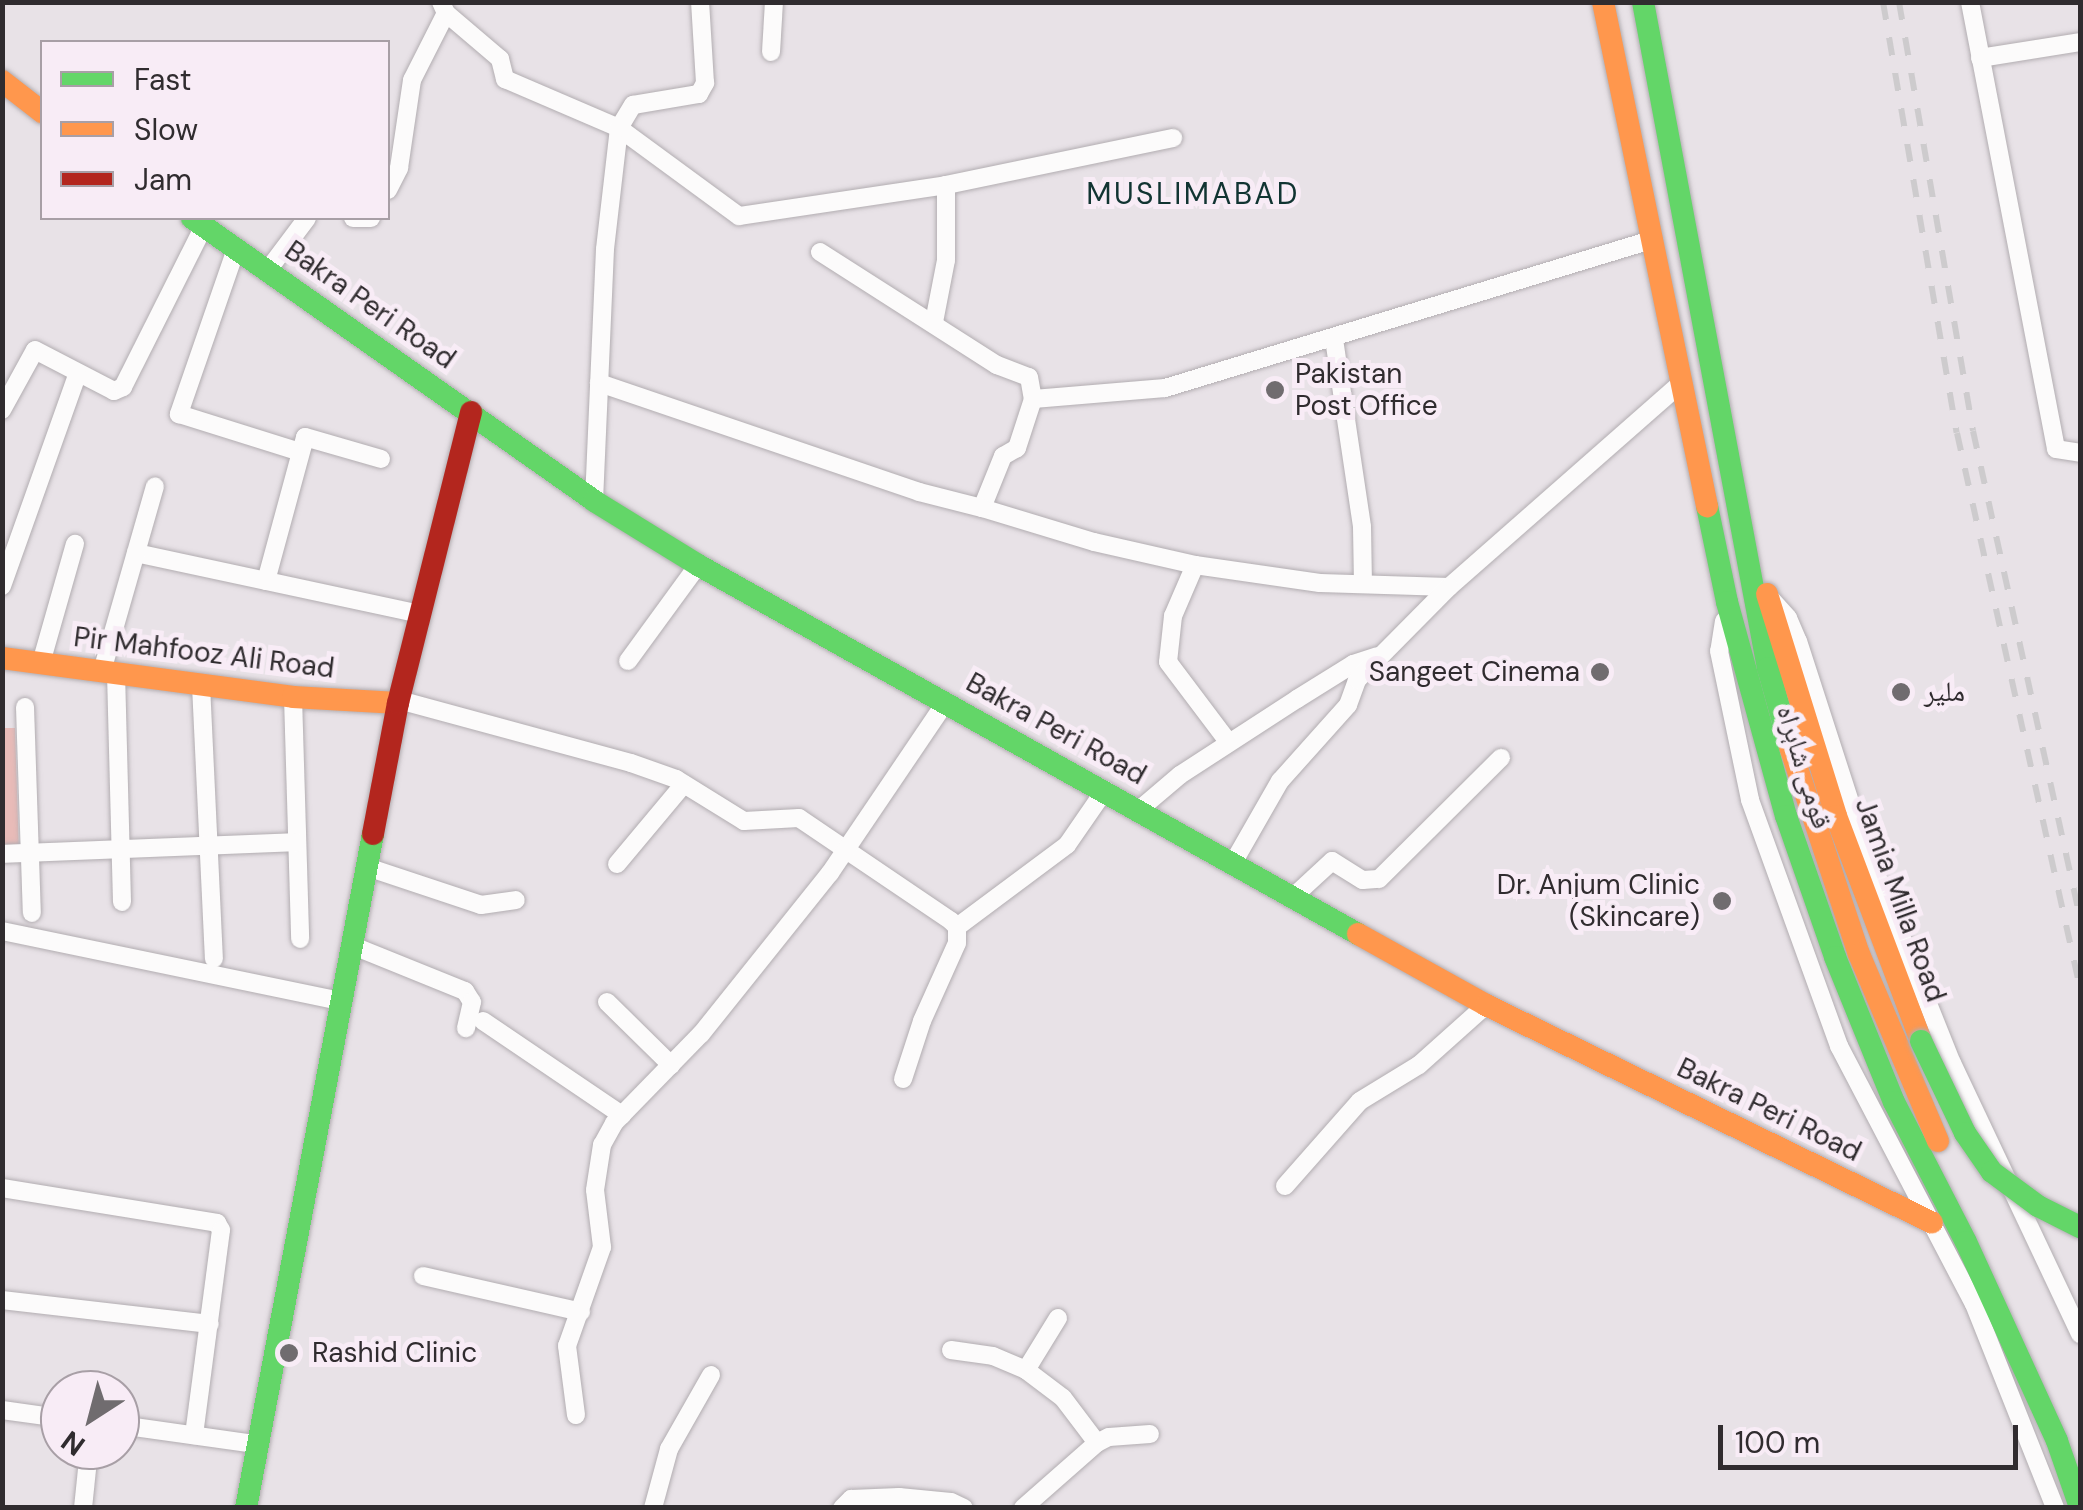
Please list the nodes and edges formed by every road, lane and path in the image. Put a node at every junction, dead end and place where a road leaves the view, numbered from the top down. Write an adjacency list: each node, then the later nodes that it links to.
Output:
1 (700, 2): 12 (street)
2 (774, 2): 8 (street)
3 (1603, 2): 18 (main road, قومی شاہراہ)
4 (1643, 2): 36 (main road, قومی شاہراہ)
5 (1970, 2): 9 (street)
6 (444, 8): 12 (street); 15 (street)
7 (2080, 42): 9 (street)
8 (770, 52)
9 (1980, 58): 31 (street)
10 (2, 82): 11 (main road)
11 (40, 110)
12 (619, 128): 14 (street); 25 (street)
13 (1173, 138): 14 (street)
14 (946, 184): 22 (street)
15 (390, 186)
16 (305, 220): 21 (street)
17 (198, 222): 19 (main road, Bakra Peri Road); 24 (street)
18 (1651, 240): 23 (street); 26 (main road, قومی شاہراہ)
19 (236, 249): 21 (main road, Bakra Peri Road); 30 (street)
20 (820, 252): 22 (street)
21 (268, 270): 29 (main road, Bakra Peri Road)
22 (934, 322): 27 (street)
23 (1334, 339): 27 (street); 42 (street)
24 (77, 375): 28 (street); 43 (street)
25 (599, 383): 34 (street); 35 (street)
26 (1680, 383): 44 (street); 46 (main road, قومی شاہراہ)
27 (1033, 399): 35 (street)
28 (2, 410)
29 (470, 412): 34 (main road, Bakra Peri Road); 47 (main road)
30 (300, 452): 32 (street); 41 (street)
31 (2080, 453)
32 (381, 460)
33 (155, 486): 38 (street)
34 (594, 501): 39 (main road, Bakra Peri Road)
35 (982, 508): 40 (street)
36 (1744, 539): 45 (main road, Jamia Milla Road); 108 (main road, قومی شاہراہ)
37 (75, 544): 51 (street)
38 (136, 553): 41 (street); 52 (street)
39 (698, 565): 50 (street); 56 (main road, Bakra Peri Road)
40 (1195, 565): 42 (street); 58 (street)
41 (266, 581): 47 (street)
42 (1363, 584): 44 (street)
43 (2, 586)
44 (1448, 587): 48 (street)
45 (1768, 594): 90 (main road, Jamia Milla Road, bridge); 96 (street)
46 (1727, 602): 89 (street); 110 (main road, قومی شاہراہ)
47 (420, 614): 55 (main road)
48 (1382, 654): 58 (street); 69 (street)
49 (2, 658): 51 (main road, Pir Mahfooz Ali Road)
50 (628, 661)
51 (41, 663): 52 (main road, Pir Mahfooz Ali Road)
52 (109, 672): 53 (main road, Pir Mahfooz Ali Road); 65 (street)
53 (201, 685): 54 (main road, Pir Mahfooz Ali Road); 64 (street)
54 (294, 697): 55 (main road, Pir Mahfooz Ali Road); 63 (street)
55 (398, 702): 60 (street); 71 (main road)
56 (946, 703): 61 (main road, Bakra Peri Road); 66 (street)
57 (25, 707): 67 (street)
58 (1229, 743): 62 (street)
59 (1501, 758): 72 (street)
60 (684, 784): 66 (street); 70 (street)
61 (1104, 790): 62 (main road, Bakra Peri Road); 76 (street)
62 (1140, 809): 69 (main road, Bakra Peri Road)
63 (297, 842): 64 (street); 78 (street)
64 (208, 846): 65 (street); 80 (street)
65 (120, 849): 67 (street); 74 (street)
66 (846, 850): 76 (street); 84 (street)
67 (29, 853): 68 (street); 75 (street)
68 (2, 854)
69 (1233, 863): 72 (main road, Bakra Peri Road)
70 (617, 864)
71 (366, 867): 73 (street); 79 (main road)
72 (1293, 897): 83 (main road, Bakra Peri Road)
73 (516, 900)
74 (122, 902)
75 (32, 913)
76 (957, 927): 85 (street)
77 (2, 931): 81 (street)
78 (300, 939)
79 (352, 945): 81 (main road); 86 (street)
80 (214, 958)
81 (341, 1001): 107 (main road)
82 (606, 1002): 84 (street)
83 (1486, 1004): 87 (street); 89 (main road, Bakra Peri Road)
84 (671, 1065): 86 (street)
85 (903, 1079)
86 (622, 1115): 93 (street)
87 (1285, 1186)
88 (2, 1188): 95 (street)
89 (1932, 1222): 117 (street)
90 (2080, 1227)
91 (423, 1276): 93 (street)
92 (2, 1300): 95 (street)
93 (580, 1312): 102 (street)
94 (1058, 1318): 98 (street)
95 (210, 1324): 104 (street)
96 (2080, 1334)
97 (951, 1350): 98 (street)
98 (1026, 1370): 106 (street)
99 (711, 1375): 113 (street)
100 (2, 1410): 101 (street)
101 (40, 1415)
102 (576, 1415)
103 (140, 1427): 104 (street)
104 (194, 1434): 107 (street)
105 (1150, 1434): 106 (street)
106 (1097, 1443): 116 (street)
107 (256, 1444): 112 (main road)
108 (2080, 1444)
109 (87, 1470): 111 (street)
110 (2080, 1507)
111 (82, 1508)
112 (246, 1508)
113 (652, 1508)
114 (842, 1508): 115 (street)
115 (964, 1508)
116 (1023, 1508)
117 (2055, 1508)

